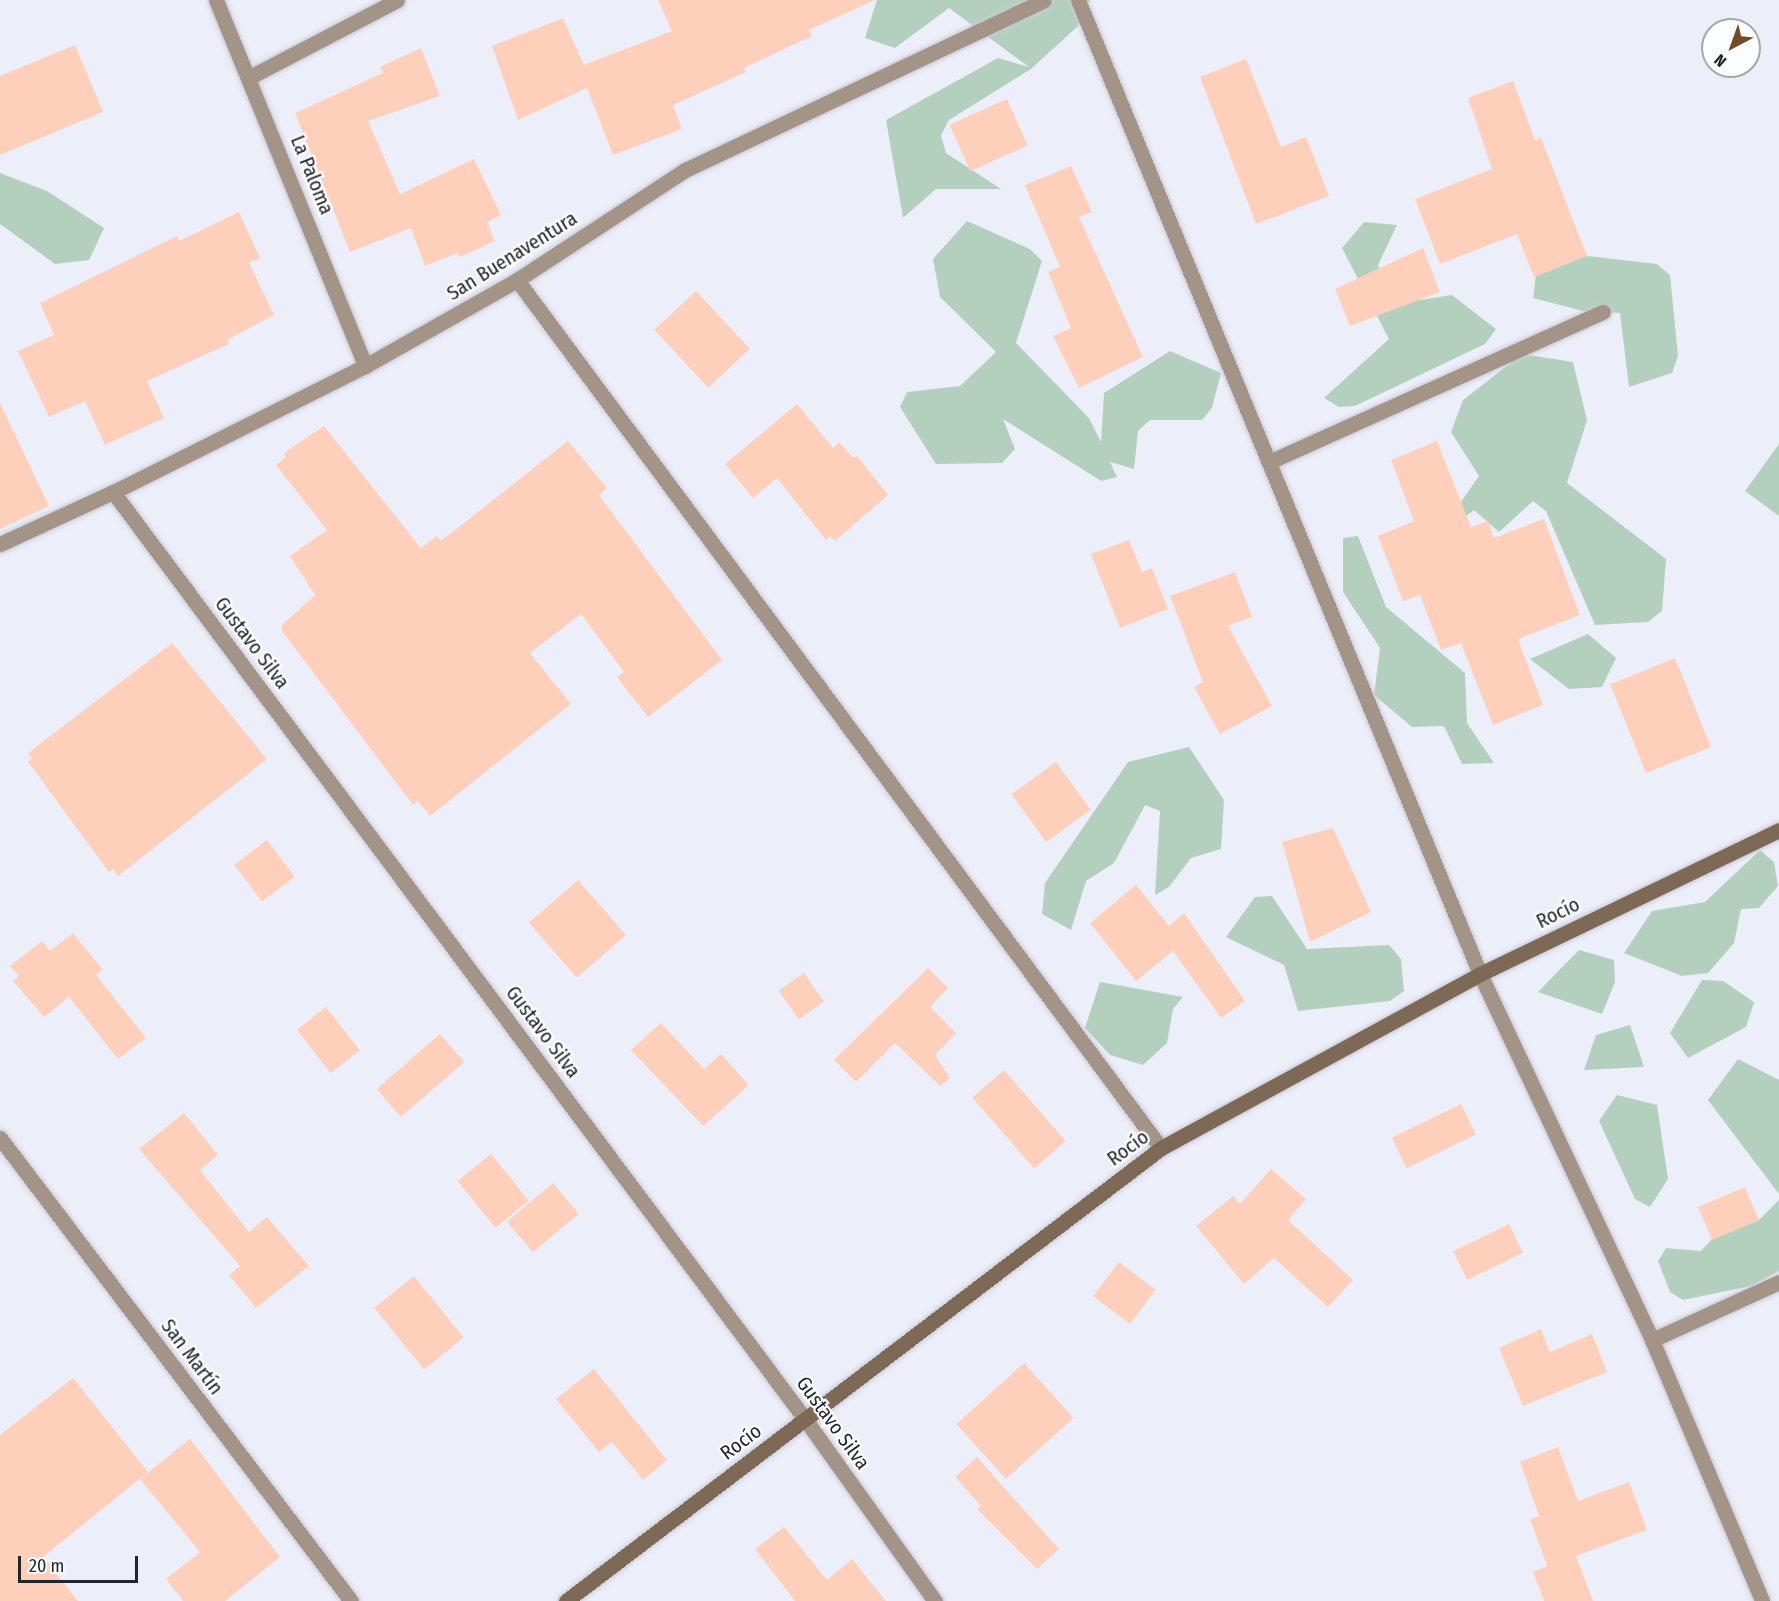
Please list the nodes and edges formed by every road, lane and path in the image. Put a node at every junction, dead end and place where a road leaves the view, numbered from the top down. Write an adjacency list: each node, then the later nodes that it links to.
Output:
1 (216, 0): 5 (street, La Paloma)
2 (397, 0): 5 (street)
3 (1044, 0): 6 (street, San Buenaventura)
4 (1078, 0): 9 (street)
5 (250, 77): 8 (street, La Paloma)
6 (518, 280): 8 (street, San Buenaventura); 15 (street)
7 (1603, 312): 9 (street)
8 (365, 366): 10 (street, San Buenaventura)
9 (1271, 461): 13 (street)
10 (113, 492): 11 (street, San Buenaventura); 18 (street, Gustavo Silva)
11 (0, 544)
12 (1779, 830): 13 (main road, Rocío)
13 (1480, 974): 15 (main road, Rocío); 17 (street)
14 (0, 1138): 19 (street, San Martín)
15 (1161, 1148): 18 (main road, Rocío)
16 (1779, 1282): 17 (street)
17 (1652, 1340): 22 (street)
18 (806, 1419): 20 (main road, Rocío); 21 (street, Gustavo Silva)
19 (351, 1601)
20 (566, 1601)
21 (935, 1601)
22 (1762, 1601)

